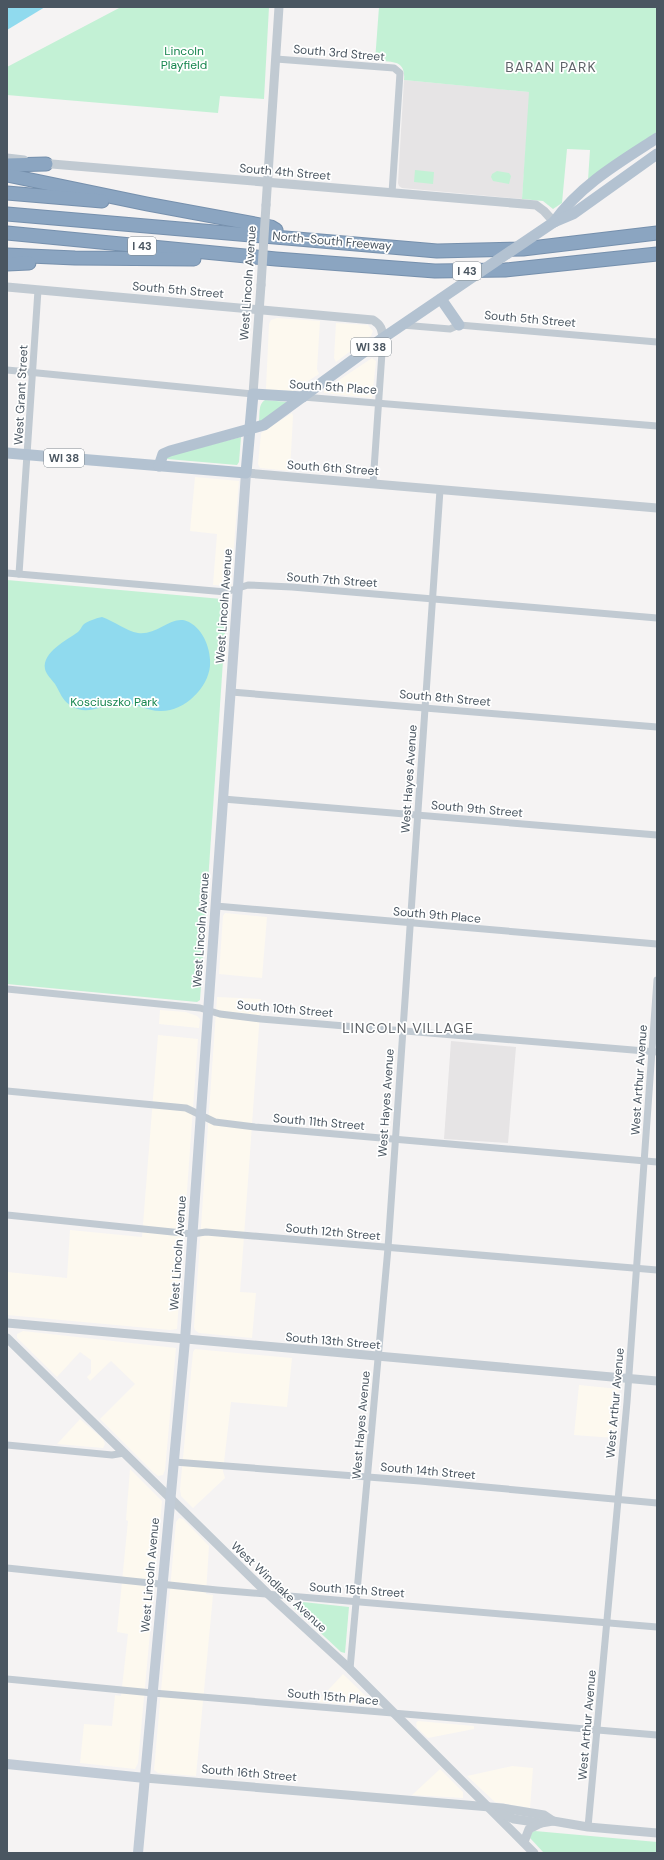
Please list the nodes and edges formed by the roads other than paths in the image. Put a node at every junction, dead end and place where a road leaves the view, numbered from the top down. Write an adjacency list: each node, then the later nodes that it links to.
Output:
1 (279, 7): 2 (street, West Lincoln Avenue)
2 (276, 59): 9 (street, West Lincoln Avenue); 10 (street, South 3rd Street)
3 (657, 138): 14 (main road, WI 38)
4 (657, 154): 14 (main road, WI 38)
5 (7, 158): 6 (street, South 4th Street)
6 (46, 164): 7 (highway); 9 (street, South 4th Street)
7 (7, 165)
8 (7, 175): 12 (highway)
9 (268, 183): 10 (street, South 4th Street); 26 (street, West Lincoln Avenue, bridge)
10 (392, 193): 14 (street, South 4th Street)
11 (7, 194): 12 (highway)
12 (147, 204): 17 (highway)
13 (7, 214): 17 (highway, North-South Freeway / I 43)
14 (554, 222): 25 (main road, WI 38, bridge)
15 (7, 233): 21 (highway, North-South Freeway / I 43)
16 (657, 233): 17 (highway, North-South Freeway / I 43)
17 (285, 237)
18 (657, 254): 21 (highway, North-South Freeway / I 43)
19 (7, 255): 20 (highway)
20 (75, 258): 21 (highway); 22 (highway)
21 (276, 259)
22 (7, 264)
23 (7, 287): 24 (street, South 5th Street)
24 (38, 290): 26 (street, South 5th Street); 32 (street, West Grant Street)
25 (441, 299): 27 (main road, WI 38); 28 (main road)
26 (259, 310): 29 (street, South 5th Street); 33 (street, West Lincoln Avenue)
27 (402, 325): 28 (street, South 5th Street); 29 (main road, WI 38)
28 (459, 325): 30 (street, South 5th Street)
29 (383, 338): 34 (main road, WI 38); 35 (street)
30 (657, 342)
31 (7, 370): 32 (street, South 5th Place)
32 (33, 372): 33 (street, South 5th Place); 39 (street, West Grant Street)
33 (253, 394): 34 (main road, South 5th Place); 37 (main road, West Lincoln Avenue)
34 (303, 397): 35 (street, South 5th Place); 37 (main road, WI 38)
35 (378, 403): 36 (street, South 5th Place); 42 (street)
36 (657, 426)
37 (249, 429): 40 (main road, WI 38); 41 (main road, West Lincoln Avenue)
38 (7, 453): 39 (main road, South 6th Street / WI 38)
39 (28, 455): 40 (main road, South 6th Street / WI 38); 46 (street, West Grant Street)
40 (159, 466): 41 (main road, South 6th Street / WI 38)
41 (246, 474): 42 (street, South 6th Street); 47 (main road, West Lincoln Avenue)
42 (373, 484): 43 (street, South 6th Street)
43 (440, 490): 44 (street, South 6th Street); 48 (street, West Hayes Avenue)
44 (657, 508)
45 (7, 573): 46 (street, South 7th Street)
46 (19, 574): 47 (street, South 7th Street)
47 (238, 588): 48 (street, South 7th Street); 50 (main road, West Lincoln Avenue)
48 (432, 599): 49 (street, South 7th Street); 51 (street, West Hayes Avenue)
49 (657, 618)
50 (231, 692): 51 (street, South 8th Street); 53 (main road, West Lincoln Avenue)
51 (425, 708): 52 (street, South 8th Street); 54 (street, West Hayes Avenue)
52 (657, 727)
53 (223, 800): 54 (street, South 9th Street); 56 (main road, West Lincoln Avenue)
54 (418, 815): 55 (street, South 9th Street); 57 (street, West Hayes Avenue)
55 (657, 836)
56 (216, 906): 57 (street, South 9th Place); 61 (main road, West Lincoln Avenue)
57 (410, 924): 58 (street, South 9th Place); 62 (street, West Hayes Avenue)
58 (657, 944)
59 (657, 980): 63 (street, West Arthur Avenue)
60 (7, 989): 61 (street, South 10th Street)
61 (208, 1010): 62 (street, South 10th Street); 65 (main road, West Lincoln Avenue)
62 (402, 1031): 63 (street, South 10th Street); 66 (street, West Hayes Avenue)
63 (655, 1052): 67 (street, West Arthur Avenue)
64 (7, 1091): 65 (street, South 11th Street)
65 (201, 1115): 66 (street, South 11th Street); 70 (main road, West Lincoln Avenue)
66 (395, 1139): 67 (street, South 11th Street); 71 (street, West Hayes Avenue)
67 (644, 1161): 68 (street, South 11th Street); 72 (street, West Arthur Avenue)
68 (657, 1162)
69 (7, 1215): 70 (street, South 12th Street)
70 (192, 1234): 71 (street, South 12th Street); 76 (main road, West Lincoln Avenue)
71 (388, 1248): 72 (street, South 12th Street); 77 (street, West Hayes Avenue)
72 (637, 1269): 73 (street, South 12th Street); 78 (street, West Arthur Avenue)
73 (657, 1270)
74 (7, 1323): 76 (street, South 13th Street)
75 (7, 1338): 81 (street, West Windlake Avenue)
76 (185, 1340): 77 (street, South 13th Street); 82 (main road, West Lincoln Avenue)
77 (378, 1357): 78 (street, South 13th Street); 83 (street, West Hayes Avenue)
78 (629, 1378): 79 (street, South 13th Street); 85 (street, West Arthur Avenue)
79 (657, 1381)
80 (7, 1444): 81 (street)
81 (124, 1453): 84 (street, West Windlake Avenue)
82 (174, 1462): 83 (street, South 14th Street); 84 (main road, West Lincoln Avenue)
83 (368, 1477): 85 (street, South 14th Street); 90 (street, West Hayes Avenue)
84 (170, 1499): 88 (main road, West Lincoln Avenue); 89 (street, West Windlake Avenue)
85 (618, 1500): 86 (street, South 14th Street); 91 (street, West Arthur Avenue)
86 (657, 1503)
87 (7, 1568): 88 (street, South 15th Street)
88 (163, 1585): 89 (street, South 15th Street); 95 (main road, West Lincoln Avenue)
89 (267, 1593): 90 (street, South 15th Street); 93 (street, West Windlake Avenue)
90 (356, 1602): 91 (street, South 15th Street); 93 (street, West Hayes Avenue)
91 (607, 1622): 92 (street, South 15th Street); 97 (street, West Arthur Avenue)
92 (657, 1626)
93 (350, 1669): 96 (street, West Windlake Avenue)
94 (7, 1679): 95 (street, South 15th Place)
95 (153, 1693): 96 (street, South 15th Place); 100 (main road, West Lincoln Avenue)
96 (393, 1713): 97 (street, South 15th Place); 101 (street, West Windlake Avenue)
97 (598, 1730): 98 (street, South 15th Place); 104 (street, West Arthur Avenue)
98 (657, 1735)
99 (7, 1764): 100 (main road, South 16th Street)
100 (145, 1778): 101 (street, South 16th Street); 107 (main road, West Lincoln Avenue)
101 (490, 1807): 102 (street, South 16th Street); 103 (street, South 16th Street); 106 (street, West Windlake Avenue)
102 (553, 1821): 103 (street, South 16th Street); 104 (street, South 16th Street)
103 (541, 1822): 106 (street)
104 (588, 1826): 105 (street, South 16th Street)
105 (657, 1833)
106 (524, 1842): 108 (street, West Windlake Avenue)
107 (138, 1853)
108 (534, 1853)

